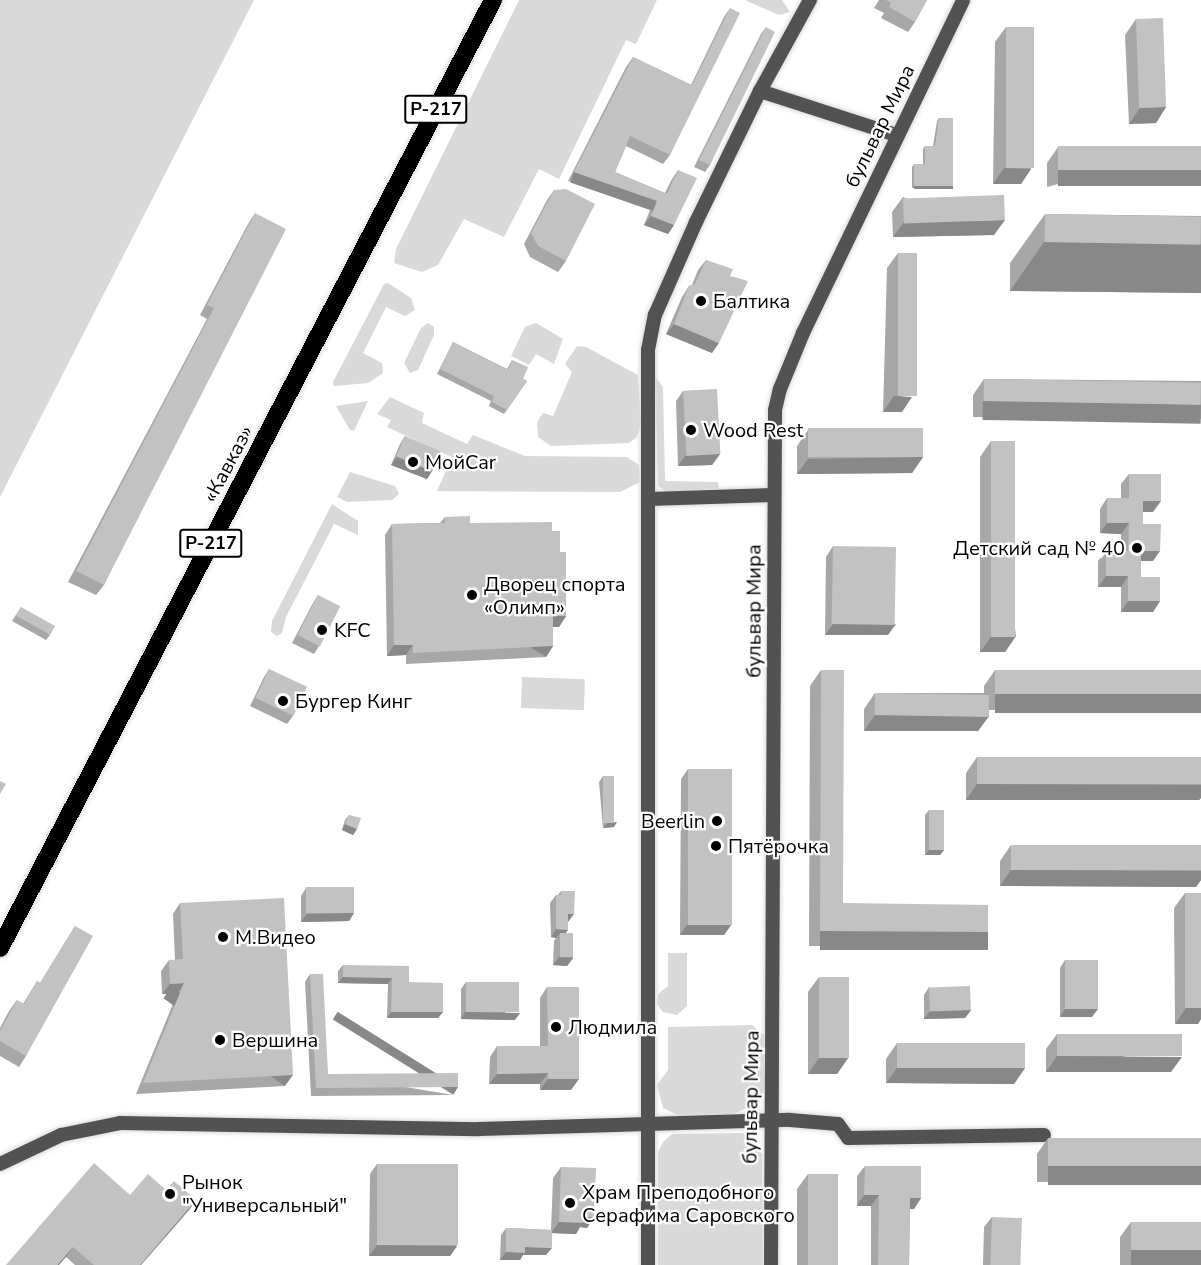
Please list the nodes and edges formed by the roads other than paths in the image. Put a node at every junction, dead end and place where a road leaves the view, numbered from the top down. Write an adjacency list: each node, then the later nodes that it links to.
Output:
1 (493, 0): 8 (highway, «Кавказ» / Р-217)
2 (810, 0): 4 (street)
3 (963, 0): 5 (street, бульвар Мира)
4 (760, 91): 5 (street); 7 (street)
5 (896, 135): 6 (street, бульвар Мира)
6 (774, 495): 7 (street); 9 (street, бульвар Мира)
7 (648, 499): 10 (street)
8 (0, 948)
9 (769, 1120): 10 (street); 11 (street); 14 (street, бульвар Мира)
10 (649, 1125): 12 (street); 13 (street)
11 (1044, 1135)
12 (0, 1163)
13 (648, 1265)
14 (771, 1265)

